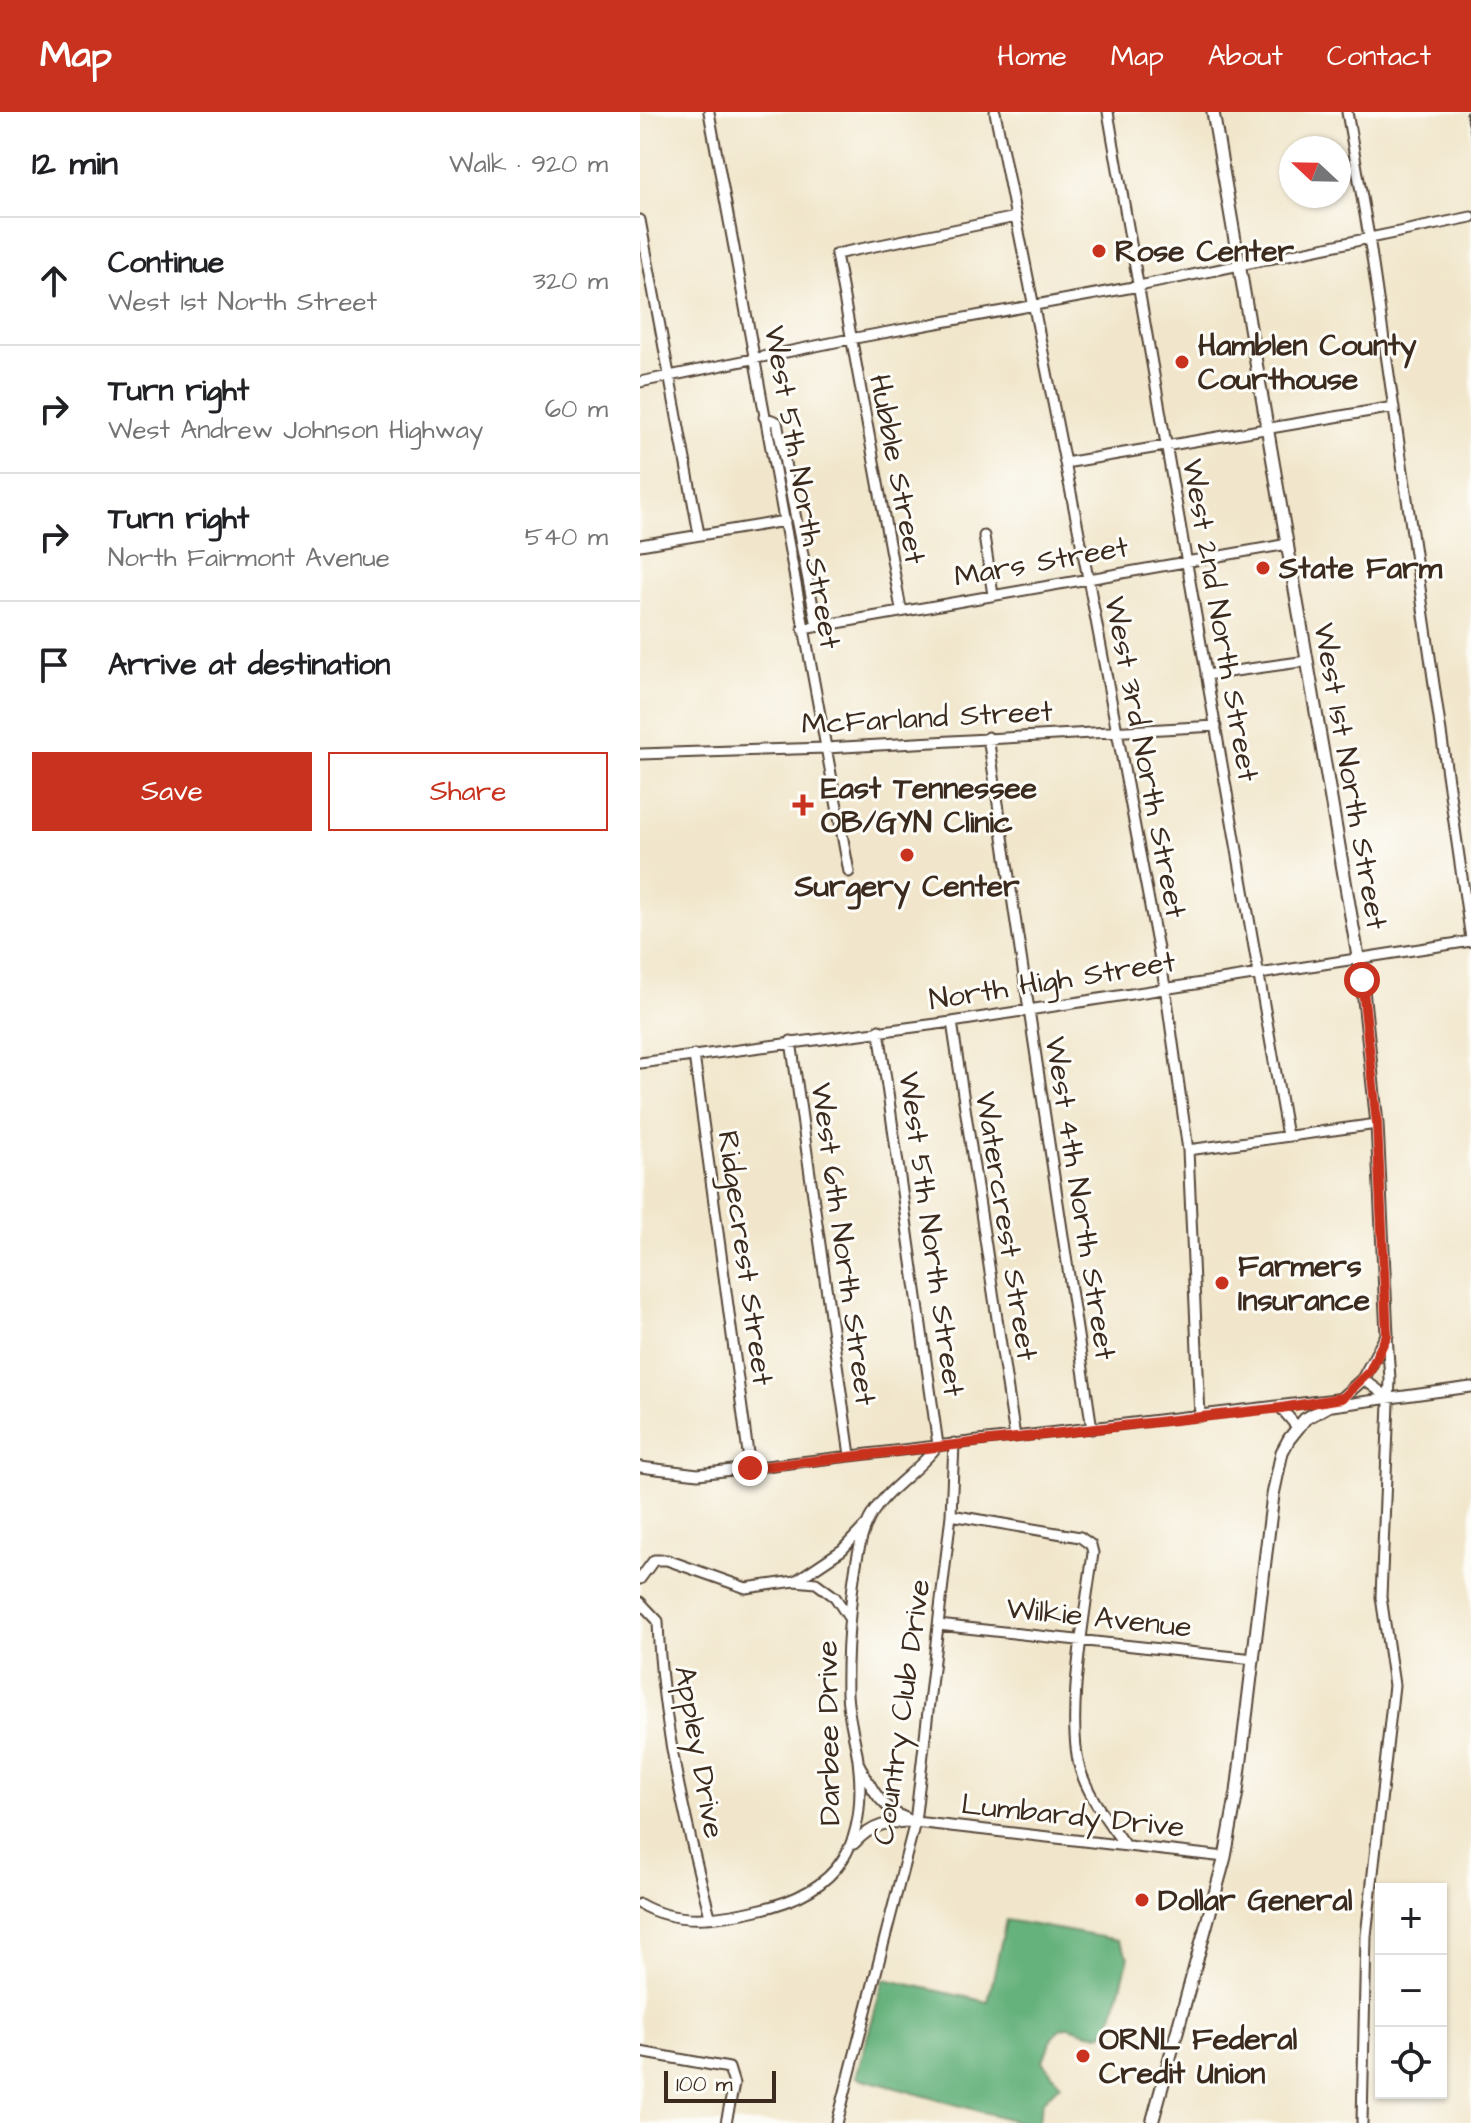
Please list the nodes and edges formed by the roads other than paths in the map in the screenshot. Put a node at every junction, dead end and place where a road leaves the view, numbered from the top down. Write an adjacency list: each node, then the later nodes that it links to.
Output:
1 (709, 112): 14 (street, West 5th North Street)
2 (995, 112): 6 (street, West 3rd North Street)
3 (1108, 112): 11 (street, West 2nd North Street)
4 (1213, 112): 10 (main road, West 1st North Street)
5 (1347, 112): 9 (street)
6 (1016, 217): 12 (street, West 3rd North Street); 13 (street, Hubble Street)
7 (1471, 217): 9 (street)
8 (640, 220): 15 (street)
9 (1369, 237): 10 (street); 17 (street)
10 (1238, 264): 11 (street); 19 (main road, West 1st North Street)
11 (1139, 286): 12 (street); 20 (street, West 2nd North Street)
12 (1033, 305): 13 (street); 21 (street, West 3rd North Street)
13 (850, 339): 14 (street); 30 (street, Hubble Street)
14 (756, 357): 15 (street); 18 (street, West 5th North Street)
15 (670, 375): 16 (street); 23 (street)
16 (640, 382)
17 (1394, 407): 19 (street); 41 (street)
18 (764, 417): 22 (street, West 5th North Street); 31 (street)
19 (1268, 427): 20 (street); 25 (main road, West 1st North Street)
20 (1165, 445): 21 (street); 27 (street, West 2nd North Street)
21 (1065, 463): 28 (street, West 3rd North Street)
22 (785, 521): 23 (street); 32 (street, West 5th North Street)
23 (699, 534): 26 (street)
24 (984, 536): 29 (street)
25 (1288, 544): 27 (street, Mars Street); 33 (main road, West 1st North Street)
26 (640, 545)
27 (1185, 560): 28 (street, Mars Street); 34 (street, West 2nd North Street)
28 (1088, 578): 29 (street, Mars Street); 36 (street, West 3rd North Street)
29 (993, 595): 30 (street, Mars Street)
30 (901, 609): 31 (street, Mars Street)
31 (817, 626): 32 (street, Mars Street)
32 (803, 629): 38 (street, West 5th North Street)
33 (1307, 661): 34 (street); 42 (main road, West 1st North Street)
34 (1206, 675): 35 (street, West 2nd North Street)
35 (1216, 726): 36 (street, McFarland Street); 43 (street, West 2nd North Street)
36 (1117, 731): 37 (street, McFarland Street); 44 (street, West 3rd North Street)
37 (988, 737): 38 (street, McFarland Street); 45 (street, West 4th North Street)
38 (826, 748): 39 (street, McFarland Street); 40 (street, West 5th North Street)
39 (640, 754)
40 (849, 872)
41 (1471, 940): 42 (street, North High Street)
42 (1357, 956): 43 (street, North High Street); 51 (main road, West 1st North Street)
43 (1261, 972): 44 (street, North High Street); 52 (street, West 2nd North Street)
44 (1165, 986): 45 (street, North High Street); 53 (street, West 3rd North Street)
45 (1028, 1009): 46 (street, North High Street); 63 (street, West 4th North Street)
46 (952, 1022): 47 (street, North High Street); 64 (street, Watercrest Street)
47 (879, 1030): 48 (street, North High Street); 66 (street, West 5th North Street)
48 (791, 1041): 49 (street, North High Street); 67 (street, West 6th North Street)
49 (694, 1055): 50 (street, North High Street); 70 (street, Ridgecrest Street)
50 (640, 1063)
51 (1377, 1124): 52 (street); 54 (main road, West 1st North Street)
52 (1287, 1136): 53 (street)
53 (1188, 1150): 61 (street, West 3rd North Street)
54 (1387, 1335): 55 (main road); 57 (street, West 1st North Street)
55 (1363, 1379): 57 (street); 58 (main road)
56 (1471, 1387): 57 (street)
57 (1388, 1397): 59 (street); 91 (street, West 1st North Street)
58 (1342, 1398): 59 (main road); 60 (street)
59 (1323, 1407): 62 (main road)
60 (1281, 1408): 61 (street); 62 (street)
61 (1200, 1416): 63 (street)
62 (1297, 1427): 79 (main road)
63 (1092, 1429): 64 (street)
64 (1015, 1437): 65 (street)
65 (954, 1443): 66 (street); 71 (street, Country Club Drive)
66 (938, 1445): 67 (street); 72 (street, Darbee Drive)
67 (850, 1455): 70 (street)
68 (640, 1457): 69 (street)
69 (640, 1467): 70 (street)
70 (750, 1468)
71 (951, 1515): 77 (street, Country Club Drive); 78 (street)
72 (866, 1525): 74 (street, Darbee Drive); 76 (street, Darbee Drive)
73 (640, 1579): 74 (street, Darbee Drive)
74 (795, 1581): 76 (street, Darbee Drive)
75 (640, 1602): 86 (street, Appley Drive)
76 (849, 1618): 80 (street, Darbee Drive)
77 (938, 1625): 78 (street, Wilkie Avenue); 81 (street, Country Club Drive)
78 (1083, 1638): 79 (street, Wilkie Avenue); 83 (street)
79 (1254, 1659): 84 (main road)
80 (858, 1761): 81 (street); 82 (street, Darbee Drive)
81 (915, 1822): 82 (street); 83 (street, Lumbardy Drive); 89 (street, Country Club Drive)
82 (854, 1844): 86 (street, Darbee Drive)
83 (1124, 1844): 84 (street, Lumbardy Drive)
84 (1225, 1857): 90 (main road)
85 (640, 1904): 86 (street, Darbee Drive)
86 (710, 1916)
87 (640, 2052): 88 (street)
88 (726, 2123)
89 (837, 2123)
90 (1152, 2123)
91 (1362, 2123)

